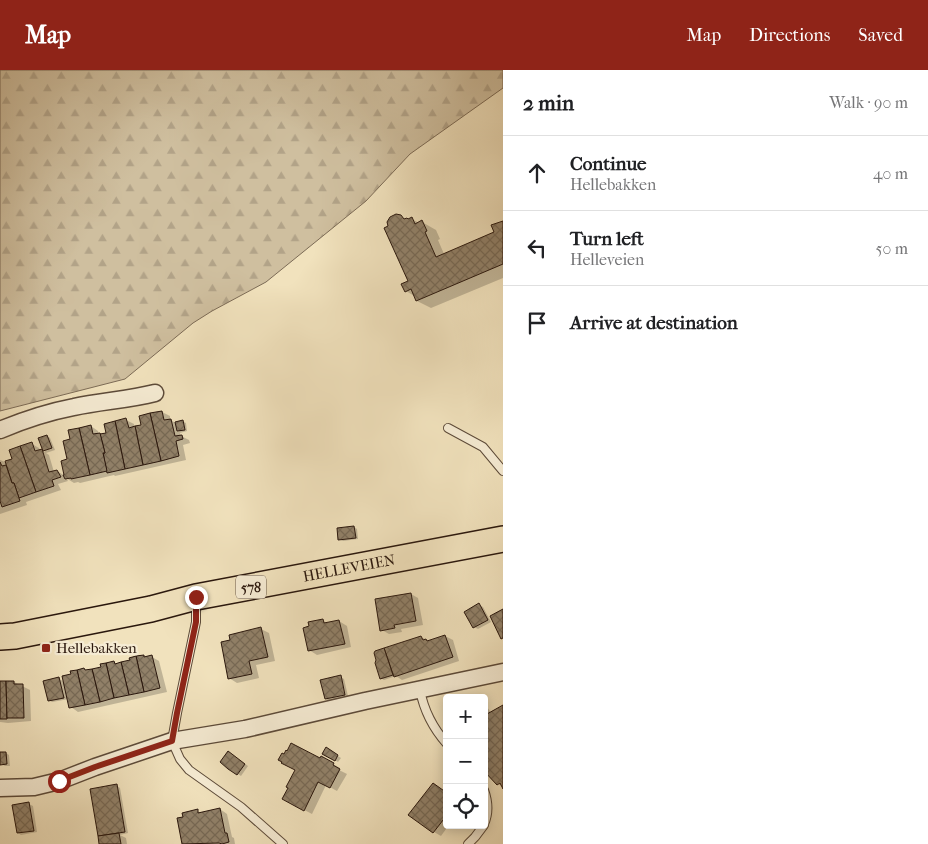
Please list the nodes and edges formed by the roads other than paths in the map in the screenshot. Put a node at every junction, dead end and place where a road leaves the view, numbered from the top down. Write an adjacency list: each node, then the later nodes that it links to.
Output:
1 (155, 393): 3 (street)
2 (448, 428): 4 (lane)
3 (0, 430)
4 (503, 471)
5 (503, 539): 6 (main road, HELLEVEIEN / 578)
6 (196, 597): 7 (main road, HELLEVEIEN / 578); 11 (lane)
7 (0, 637)
8 (503, 672): 9 (street)
9 (420, 690): 10 (lane); 11 (street)
10 (443, 739)
11 (172, 741): 12 (street); 14 (lane)
12 (0, 788)
13 (481, 829): 15 (lane)
14 (283, 844)
15 (468, 844)

